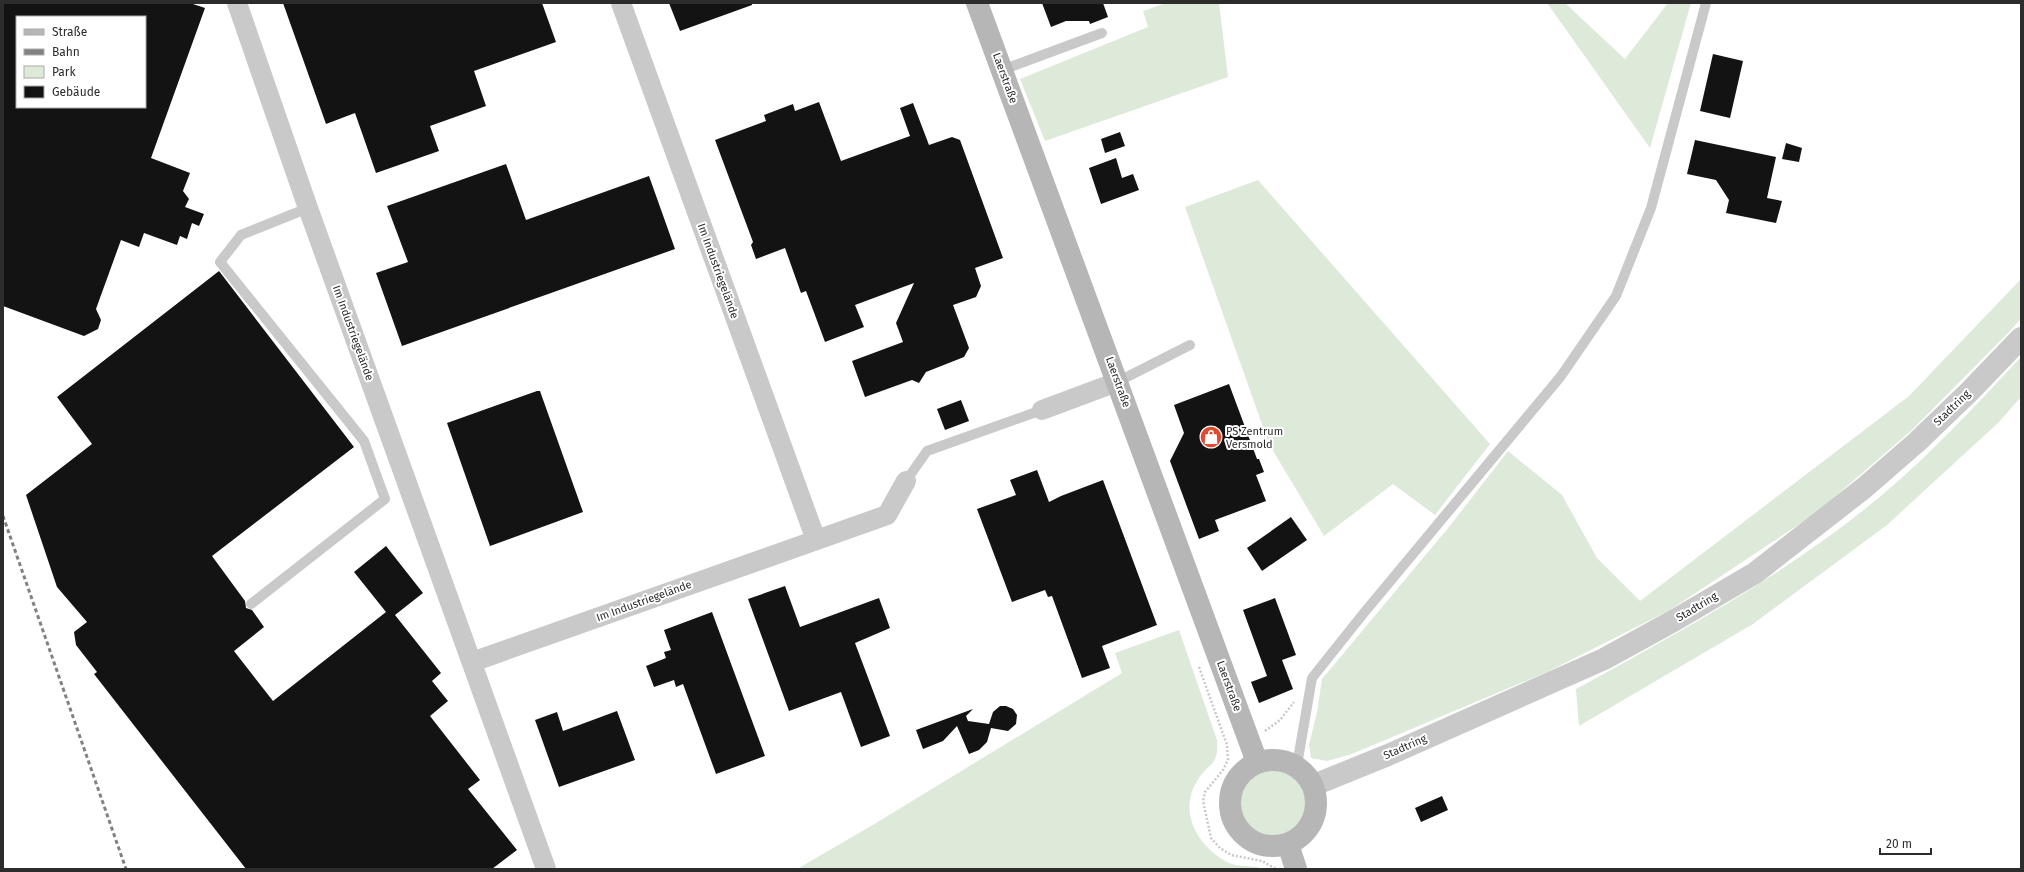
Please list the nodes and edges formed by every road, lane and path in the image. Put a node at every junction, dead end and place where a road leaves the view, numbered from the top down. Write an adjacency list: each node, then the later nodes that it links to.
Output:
1 (237, 3): 7 (street, Im Industriegelände)
2 (621, 3): 13 (street, Im Industriegelände)
3 (978, 3): 6 (main road, Laerstraße)
4 (1706, 3): 17 (lane)
5 (1102, 33): 6 (lane)
6 (1002, 70): 10 (main road, Laerstraße)
7 (308, 208): 14 (lane); 15 (street, Im Industriegelände)
8 (2021, 338): 22 (street, Stadtring)
9 (1190, 345): 10 (lane)
10 (1117, 382): 11 (street); 18 (main road, Laerstraße)
11 (1042, 410): 12 (lane)
12 (906, 481): 13 (street, Im Industriegelände)
13 (816, 540): 15 (street, Im Industriegelände)
14 (251, 604)
15 (472, 662): 24 (street, Im Industriegelände)
16 (1198, 663): 19 (path)
17 (1312, 678): 18 (path); 21 (lane)
18 (1248, 738): 19 (path); 20 (main road, Laerstraße)
19 (1227, 745): 25 (path)
20 (1256, 762): 21 (main road); 23 (main road)
21 (1296, 765): 22 (main road)
22 (1314, 785): 23 (main road)
23 (1288, 844): 26 (main road)
24 (546, 869)
25 (1276, 869)
26 (1296, 869)

